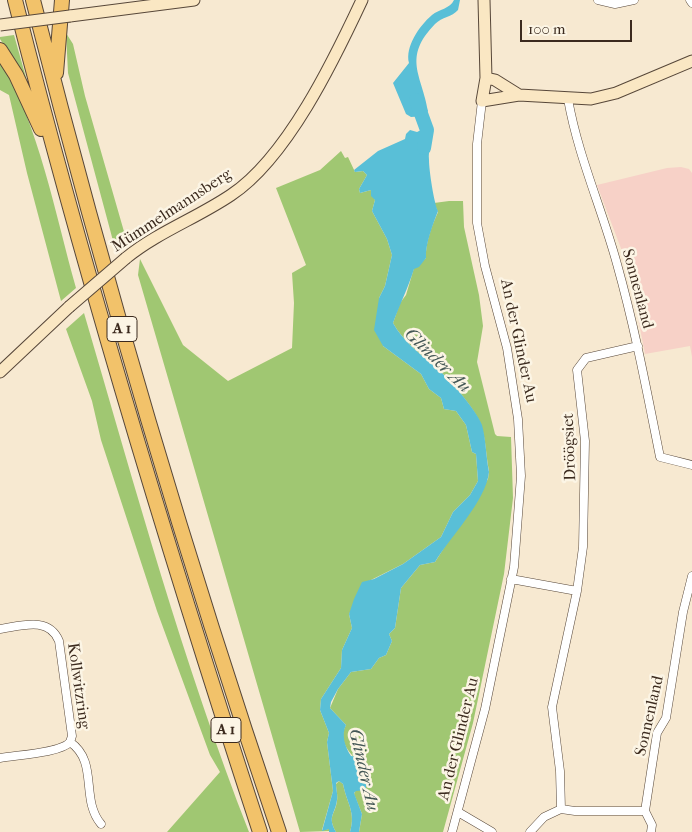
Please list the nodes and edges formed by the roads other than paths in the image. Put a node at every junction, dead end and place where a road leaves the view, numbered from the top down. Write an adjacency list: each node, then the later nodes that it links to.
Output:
1 (14, 0): 17 (highway, A 1)
2 (33, 0): 13 (highway, A 1)
3 (62, 0): 13 (highway)
4 (194, 0): 9 (street, bridge)
5 (362, 0): 19 (street, Mümmelmannsberg, bridge)
6 (484, 0): 12 (street, An der Glinder Au)
7 (598, 0): 8 (street)
8 (634, 0)
9 (0, 25)
10 (0, 50): 17 (highway)
11 (692, 61): 15 (street)
12 (486, 78): 14 (street); 16 (street, An der Glinder Au)
13 (55, 88): 32 (highway, A 1)
14 (519, 95): 15 (street); 16 (street)
15 (568, 99): 18 (street, Sonnenland)
16 (482, 100): 22 (street, An der Glinder Au)
17 (58, 167): 31 (highway, A 1)
18 (638, 346): 20 (street, Sonnenland); 23 (street, Dröögsiet)
19 (0, 372)
20 (692, 465)
21 (692, 576): 28 (street, Sonnenland)
22 (511, 579): 23 (street); 29 (street, An der Glinder Au)
23 (577, 592): 27 (street, Dröögsiet)
24 (0, 629): 25 (street, Kollwitzring)
25 (70, 742): 26 (street, Kollwitzring); 30 (street, Kollwitzring)
26 (0, 758)
27 (561, 809): 28 (street); 35 (street)
28 (645, 811): 36 (street, Sonnenland)
29 (458, 812): 33 (street, An der Glinder Au); 34 (street)
30 (101, 824)
31 (260, 832)
32 (279, 832)
33 (452, 832)
34 (492, 832)
35 (530, 832)
36 (651, 832)

